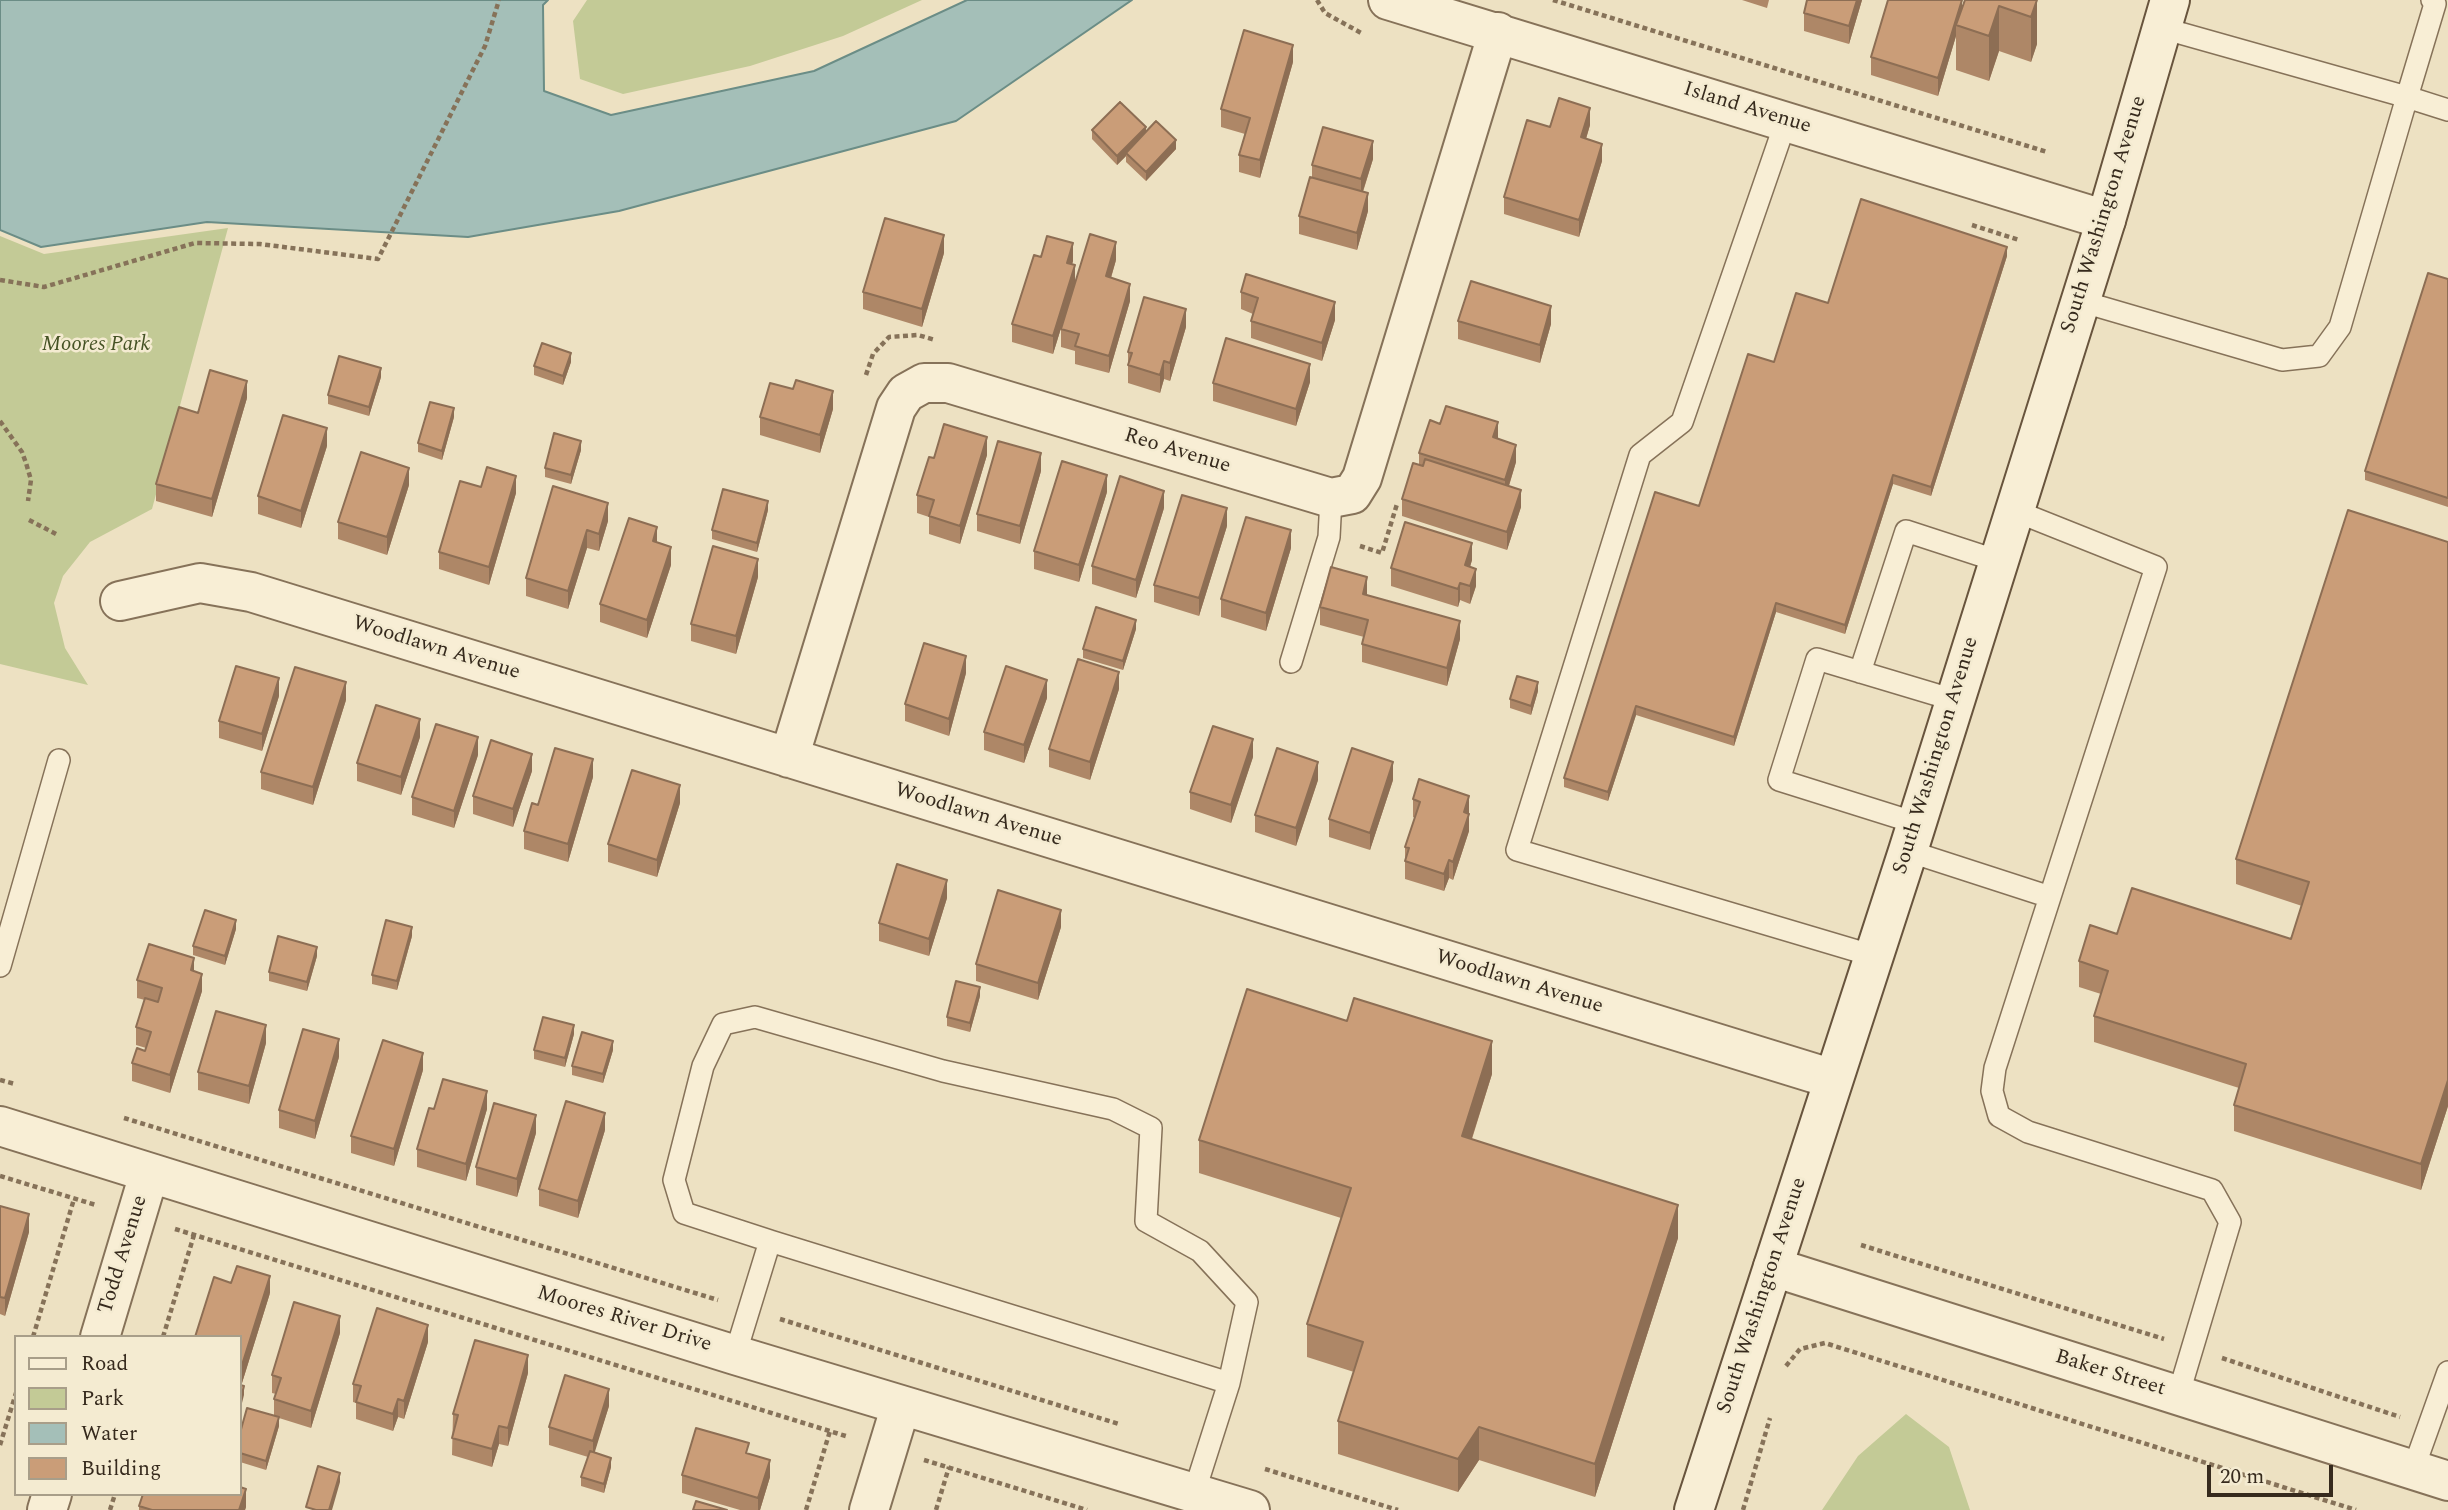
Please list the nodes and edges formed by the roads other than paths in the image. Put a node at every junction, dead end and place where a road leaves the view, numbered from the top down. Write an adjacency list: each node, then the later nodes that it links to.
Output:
1 (1388, 0): 4 (street, Island Avenue)
2 (2432, 0): 5 (lane)
3 (2166, 14): 5 (lane); 8 (street, South Washington Avenue)
4 (1498, 33): 7 (street, Island Avenue); 10 (street)
5 (2407, 97): 6 (lane); 9 (lane)
6 (2448, 110)
7 (1786, 121): 8 (street, Island Avenue); 21 (lane)
8 (2106, 220): 9 (street, South Washington Avenue)
9 (2080, 301): 11 (street, South Washington Avenue)
10 (1331, 498): 14 (lane); 17 (street, Reo Avenue)
11 (2013, 510): 12 (street, South Washington Avenue); 20 (lane)
12 (1998, 561): 15 (lane); 16 (street, South Washington Avenue)
13 (120, 601): 17 (street, Woodlawn Avenue)
14 (1291, 662)
15 (1860, 672): 16 (lane); 19 (lane)
16 (1954, 701): 19 (street, South Washington Avenue)
17 (789, 758): 23 (street, Woodlawn Avenue)
18 (59, 760): 22 (lane)
19 (1912, 837): 20 (lane); 21 (street, South Washington Avenue)
20 (2050, 897): 32 (lane)
21 (1874, 956): 23 (street, South Washington Avenue)
22 (0, 966)
23 (1833, 1079): 27 (street, South Washington Avenue)
24 (0, 1126): 25 (street, Moores River Drive)
25 (149, 1174): 28 (street, Todd Avenue); 29 (street, Moores River Drive)
26 (770, 1241): 29 (lane); 31 (lane); 31 (lane)
27 (1773, 1267): 32 (street, Baker Street); 38 (street, South Washington Avenue)
28 (101, 1335)
29 (735, 1354): 33 (street, Moores River Drive)
30 (2448, 1372): 34 (lane)
31 (1229, 1383): 35 (lane)
32 (2178, 1396): 34 (street, Baker Street)
33 (901, 1405): 35 (street, Moores River Drive); 36 (street)
34 (2431, 1475)
35 (1194, 1493): 37 (street, Moores River Drive)
36 (869, 1510)
37 (1250, 1510)
38 (1694, 1510)

